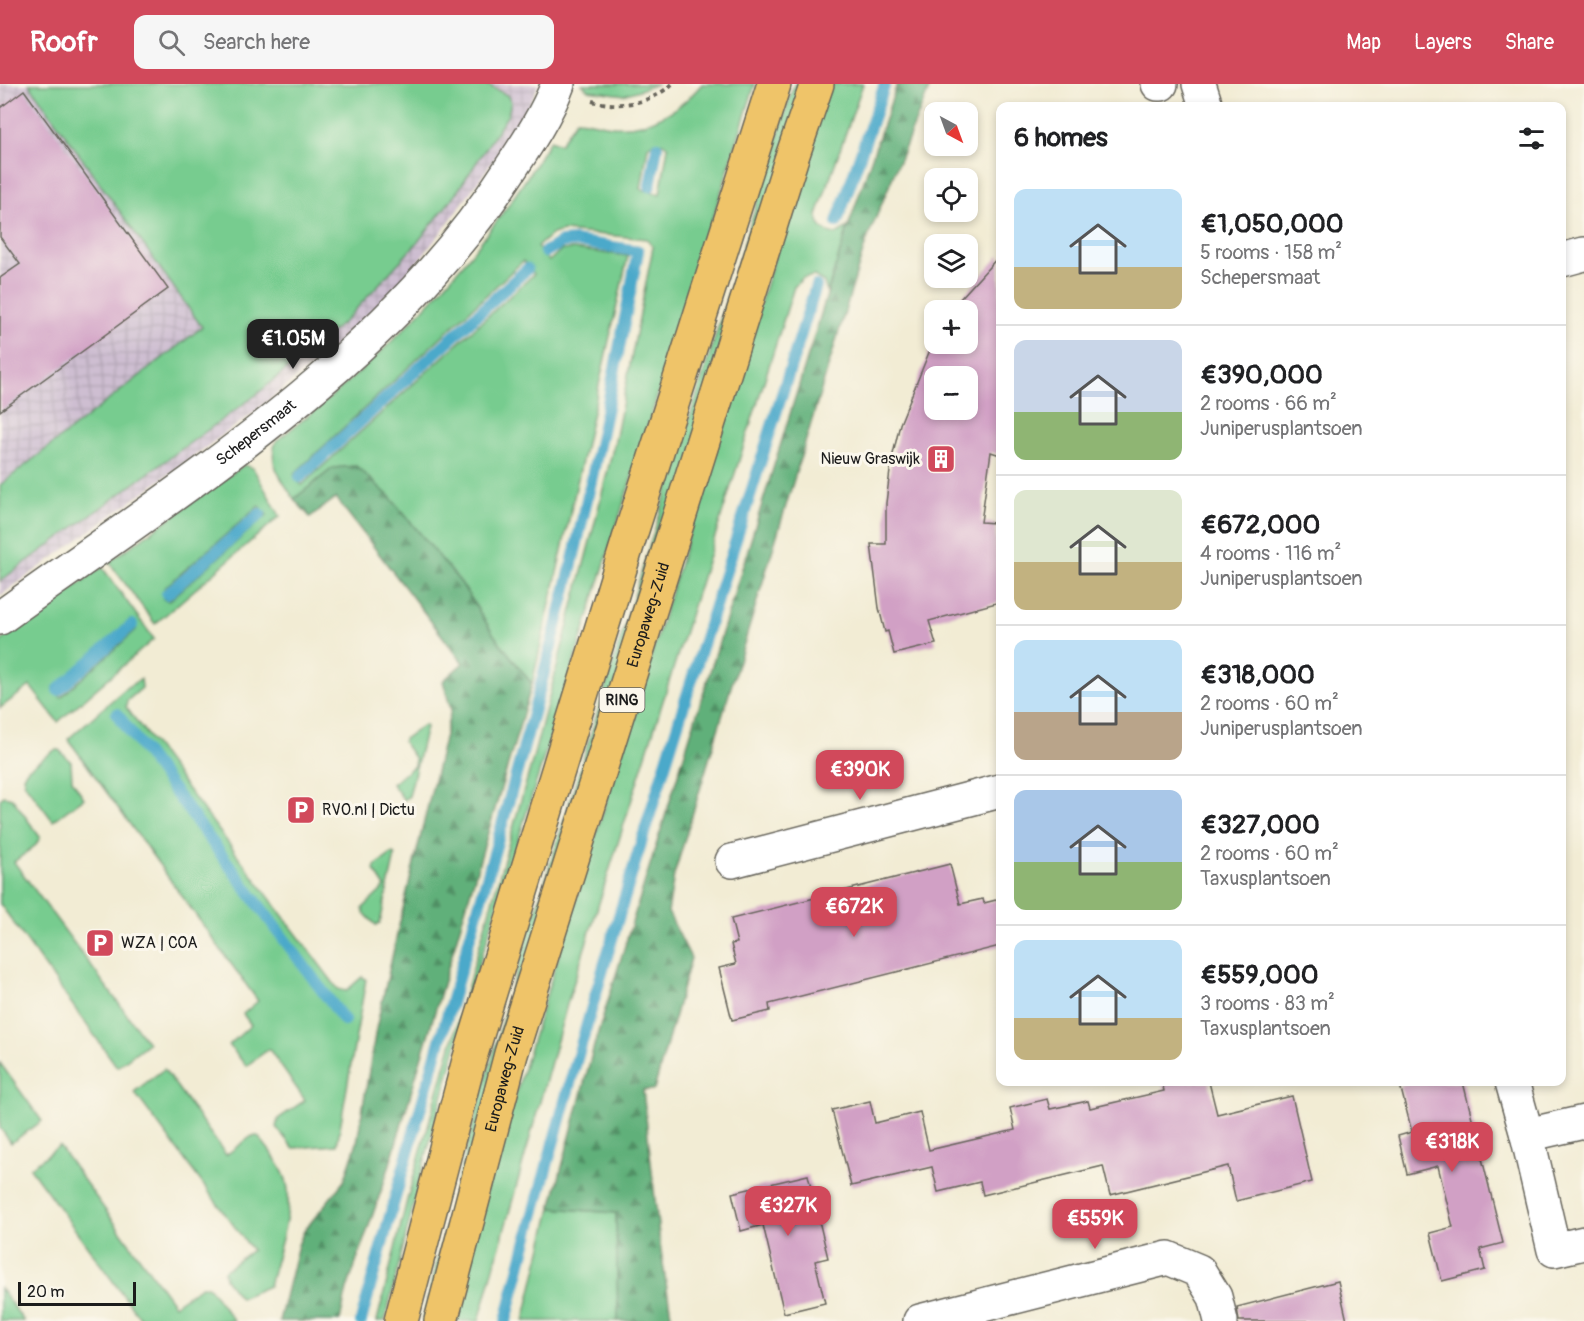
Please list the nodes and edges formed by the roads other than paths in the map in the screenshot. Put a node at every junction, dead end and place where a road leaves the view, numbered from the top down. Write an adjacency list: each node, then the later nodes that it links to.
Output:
1 (774, 84): 15 (main road, RING)
2 (817, 84): 16 (main road, Europaweg-Zuid / RING)
3 (1199, 84): 5 (street)
4 (554, 86): 8 (street, Schepersmaat)
5 (1205, 102)
6 (1584, 254): 7 (street)
7 (1566, 259)
8 (0, 618)
9 (996, 791): 10 (street)
10 (732, 861)
11 (1513, 1086): 13 (street)
12 (1584, 1122): 13 (street)
13 (1527, 1135): 14 (street)
14 (1584, 1243)
15 (401, 1321)
16 (441, 1321)
17 (920, 1321): 18 (street)
18 (1221, 1321)

